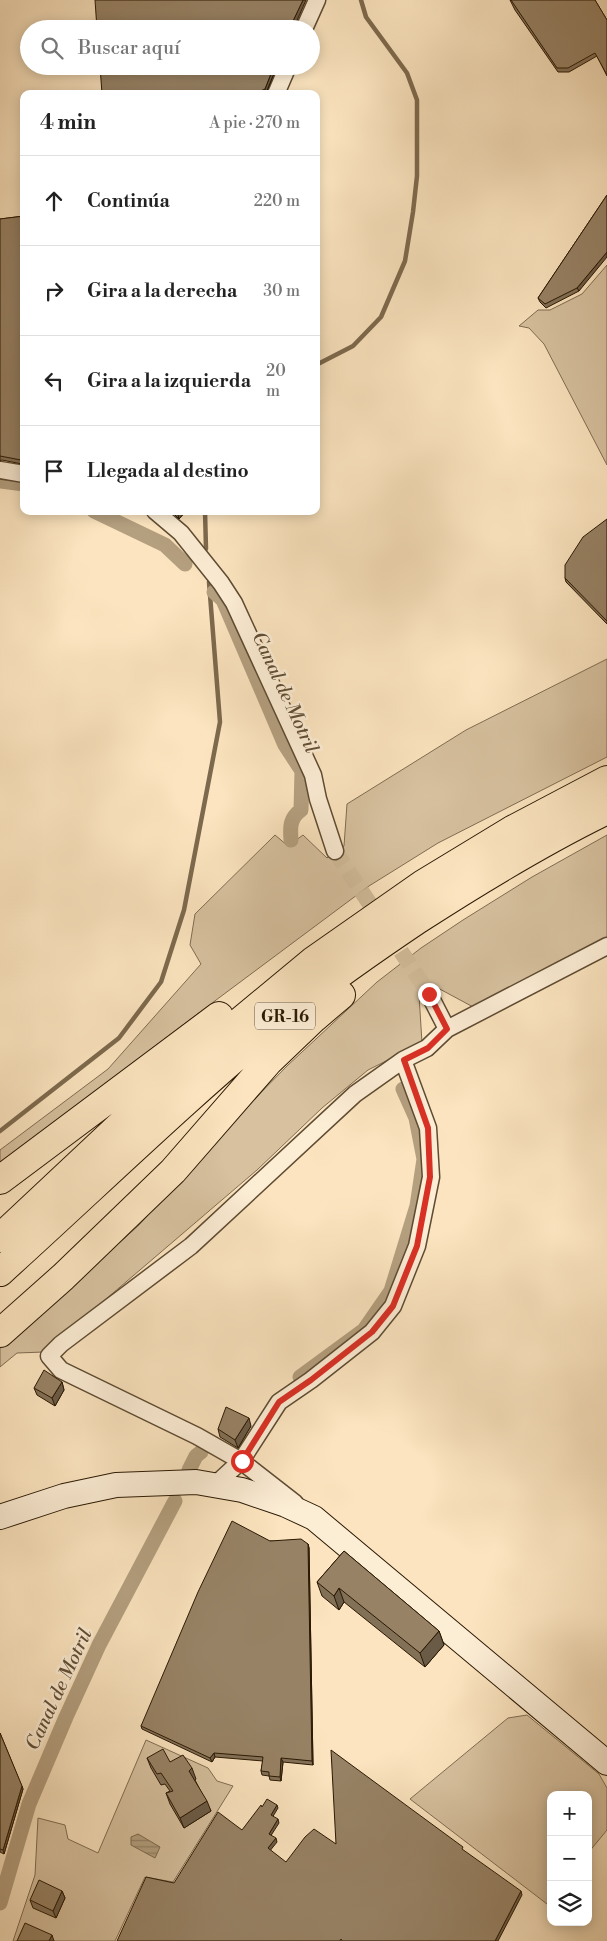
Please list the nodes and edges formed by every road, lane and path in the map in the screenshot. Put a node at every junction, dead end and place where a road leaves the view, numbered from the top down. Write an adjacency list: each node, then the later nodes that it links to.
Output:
1 (317, 0): 2 (street)
2 (308, 20)
3 (284, 75): 4 (street)
4 (278, 90)
5 (0, 470): 6 (street)
6 (20, 473)
7 (160, 515): 10 (street)
8 (607, 780): 12 (highway, GR-16)
9 (607, 810): 11 (highway, GR-16)
10 (335, 851)
11 (473, 884): 19 (highway, GR-16); 20 (highway)
12 (352, 933): 17 (highway); 18 (highway, GR-16)
13 (607, 946): 15 (street)
14 (429, 994): 15 (street)
15 (447, 1029): 16 (street)
16 (404, 1060): 21 (street); 21 (street)
17 (0, 1180)
18 (0, 1238)
19 (0, 1272)
20 (0, 1333)
21 (242, 1461): 22 (street); 24 (street)
22 (215, 1486): 23 (street); 24 (street)
23 (0, 1518)
24 (314, 1518): 25 (street)
25 (607, 1763)

